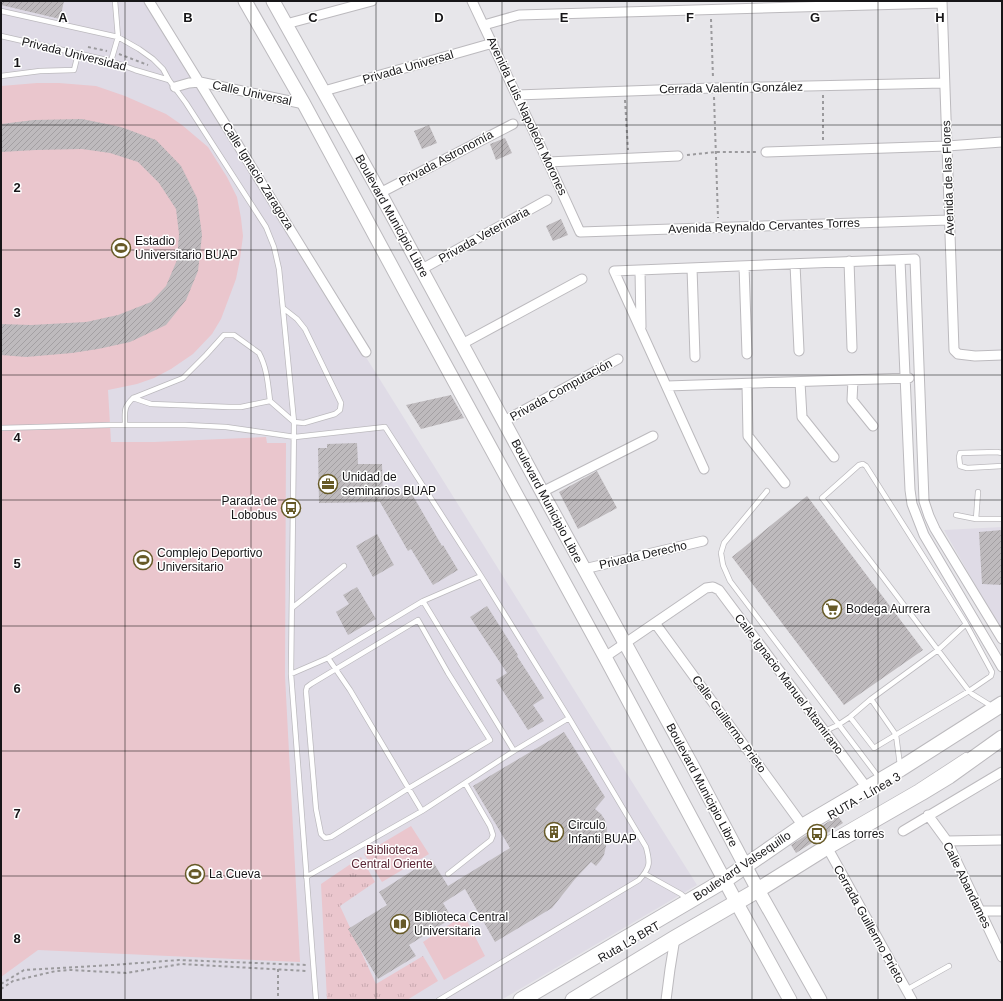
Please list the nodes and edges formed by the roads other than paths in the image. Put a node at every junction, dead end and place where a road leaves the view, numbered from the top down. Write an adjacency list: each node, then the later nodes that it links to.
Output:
1 (115, 1): 12 (lane)
2 (150, 1): 18 (street, Calle Ignacio Zaragoza)
3 (245, 1): 23 (main road, Boulevard Municipio Libre)
4 (274, 1): 9 (main road, Boulevard Municipio Libre)
5 (372, 1): 9 (street)
6 (472, 1): 10 (street, Avenida Luis Napoleón Morones)
7 (942, 2): 10 (street); 19 (street, Avenida de las Flores)
8 (1, 11): 12 (lane, Privada Universidad)
9 (286, 24): 21 (main road, Boulevard Municipio Libre)
10 (484, 25): 13 (street, Avenida Luis Napoleón Morones)
11 (1, 36): 14 (lane, Privada Universidad)
12 (118, 37): 15 (lane); 17 (lane, Privada Universidad)
13 (493, 43): 21 (street, Privada Universal); 22 (street, Avenida Luis Napoleón Morones)
14 (78, 54): 15 (lane, Privada Universidad); 16 (lane)
15 (111, 61): 17 (lane, Privada Universidad)
16 (1, 76)
17 (169, 80): 20 (lane, Privada Universidad)
18 (200, 82): 20 (street); 23 (street, Calle Universal); 47 (street, Calle Ignacio Zaragoza)
19 (944, 83): 22 (street, Cerrada Valentín González); 26 (street, Avenida de las Flores)
20 (175, 87): 42 (lane, Privada Universidad)
21 (324, 91): 30 (main road, Boulevard Municipio Libre)
22 (517, 95): 29 (street, Avenida Luis Napoleón Morones)
23 (304, 104): 95 (main road, Boulevard Municipio Libre)
24 (512, 124): 30 (street, Privada Astronomía)
25 (1001, 142): 26 (street)
26 (947, 146): 27 (street); 32 (street, Avenida de las Flores)
27 (766, 152)
28 (678, 156): 29 (street)
29 (548, 162): 33 (street, Avenida Luis Napoleón Morones)
30 (380, 193): 39 (main road, Boulevard Municipio Libre)
31 (547, 200): 39 (street, Privada Veterinaria)
32 (949, 220): 33 (street, Avenida Reynaldo Cervantes Torres); 49 (street, Avenida de las Flores)
33 (580, 232)
34 (900, 260): 35 (street); 52 (street); 53 (street)
35 (848, 262): 36 (street); 45 (street)
36 (795, 264): 37 (street); 46 (street)
37 (744, 266): 38 (street); 48 (street)
38 (692, 268): 40 (street); 50 (street)
39 (422, 269): 44 (main road, Boulevard Municipio Libre)
40 (640, 270): 43 (street); 43 (street)
41 (582, 279): 44 (street)
42 (283, 308): 61 (lane, Privada Universidad); 61 (lane)
43 (641, 330): 57 (street)
44 (462, 344): 60 (main road, Boulevard Municipio Libre)
45 (852, 348)
46 (799, 351)
47 (366, 352)
48 (747, 354)
49 (1002, 355)
50 (695, 358)
51 (618, 359): 60 (street, Privada Computación)
52 (904, 378): 53 (street); 54 (street); 76 (street)
53 (919, 378): 75 (street)
54 (852, 380): 55 (street); 63 (street)
55 (800, 382): 56 (street); 68 (street)
56 (747, 384): 57 (street); 71 (street)
57 (667, 386): 70 (street)
58 (133, 398): 59 (lane); 59 (lane); 62 (lane)
59 (270, 401): 61 (lane)
60 (504, 421): 73 (main road, Boulevard Municipio Libre)
61 (294, 422): 66 (lane, Privada Universidad)
62 (125, 425): 64 (lane); 66 (lane)
63 (873, 426)
64 (1, 428)
65 (653, 436): 73 (street)
66 (295, 437): 83 (lane); 87 (lane, Privada Universidad)
67 (1002, 453): 69 (lane)
68 (834, 457)
69 (1002, 466)
70 (704, 469)
71 (785, 482)
72 (767, 491): 105 (lane)
73 (542, 492): 82 (main road, Boulevard Municipio Libre)
74 (978, 492): 78 (lane)
75 (924, 501): 76 (street); 84 (street)
76 (912, 504): 86 (street)
77 (956, 515): 78 (lane)
78 (976, 519): 79 (lane)
79 (1002, 519)
80 (702, 541): 82 (street, Privada Derecho)
81 (344, 566): 87 (lane)
82 (584, 569): 92 (main road, Boulevard Municipio Libre)
83 (481, 576): 85 (lane); 104 (lane)
84 (975, 595): 86 (street); 90 (street)
85 (423, 601): 96 (lane); 109 (lane)
86 (964, 602): 93 (street)
87 (292, 608): 99 (lane, Privada Universidad)
88 (655, 623): 92 (street); 106 (street, Calle Ignacio Manuel Altamirano); 118 (street, Calle Guillermo Prieto)
89 (966, 624): 94 (lane); 94 (lane); 100 (lane)
90 (1002, 639)
91 (1002, 642): 93 (street)
92 (625, 644): 95 (street); 126 (main road, Boulevard Municipio Libre)
93 (991, 648): 97 (street)
94 (938, 650): 100 (lane); 101 (lane)
95 (604, 657): 126 (main road, Boulevard Municipio Libre)
96 (328, 658): 98 (lane); 99 (lane)
97 (1002, 667)
98 (336, 669): 115 (lane); 115 (lane); 115 (lane)
99 (291, 674): 125 (lane, Privada Universidad)
100 (969, 691): 102 (lane); 107 (lane)
101 (871, 699): 103 (lane); 107 (lane)
102 (999, 709): 111 (main road, Boulevard Valsequillo)
103 (850, 717): 105 (lane); 107 (lane)
104 (569, 718): 109 (lane); 124 (lane)
105 (838, 725): 106 (lane); 114 (lane)
106 (825, 731): 114 (street, Calle Ignacio Manuel Altamirano)
107 (896, 735): 111 (lane)
108 (1002, 738): 122 (main road, Boulevard Valsequillo)
109 (514, 751): 113 (lane)
110 (970, 752): 122 (lane)
111 (900, 769): 114 (main road, Boulevard Valsequillo)
112 (1002, 772): 117 (street)
113 (465, 783): 116 (lane); 123 (lane)
114 (874, 786): 118 (main road, Boulevard Valsequillo); 126 (lane, RUTA - Línea 3)
115 (409, 788): 116 (lane)
116 (422, 811): 125 (lane)
117 (928, 815): 119 (street); 121 (street, Calle Abandames)
118 (803, 826): 126 (main road, Boulevard Valsequillo)
119 (903, 831)
120 (1002, 840): 121 (street)
121 (947, 841): 130 (street, Calle Abandames)
122 (825, 844): 127 (main road, Boulevard Valsequillo); 135 (street, Cerrada Guillermo Prieto)
123 (448, 874)
124 (645, 874): 129 (lane); 138 (lane)
125 (306, 878): 137 (lane, Privada Universidad)
126 (733, 879): 127 (main road, Boulevard Municipio Libre); 128 (main road, Boulevard Municipio Libre); 129 (main road, Boulevard Valsequillo)
127 (756, 886): 128 (main road, Boulevard Valsequillo); 143 (main road, Boulevard Municipio Libre)
128 (737, 898): 132 (main road, Boulevard Valsequillo); 136 (lane); 142 (main road, Boulevard Municipio Libre)
129 (688, 905): 139 (main road, Boulevard Valsequillo); 140 (lane, Ruta L3 BRT)
130 (980, 911): 131 (street); 133 (street, Calle Abandames)
131 (1002, 911)
132 (675, 938): 136 (main road, Boulevard Valsequillo); 141 (street)
133 (1002, 957)
134 (949, 966): 135 (lane)
135 (906, 990): 144 (street, Cerrada Guillermo Prieto)
136 (571, 998)
137 (316, 1000)
138 (439, 1000)
139 (521, 1000)
140 (531, 1000)
141 (666, 1000)
142 (790, 1000)
143 (820, 1000)
144 (912, 1000)

